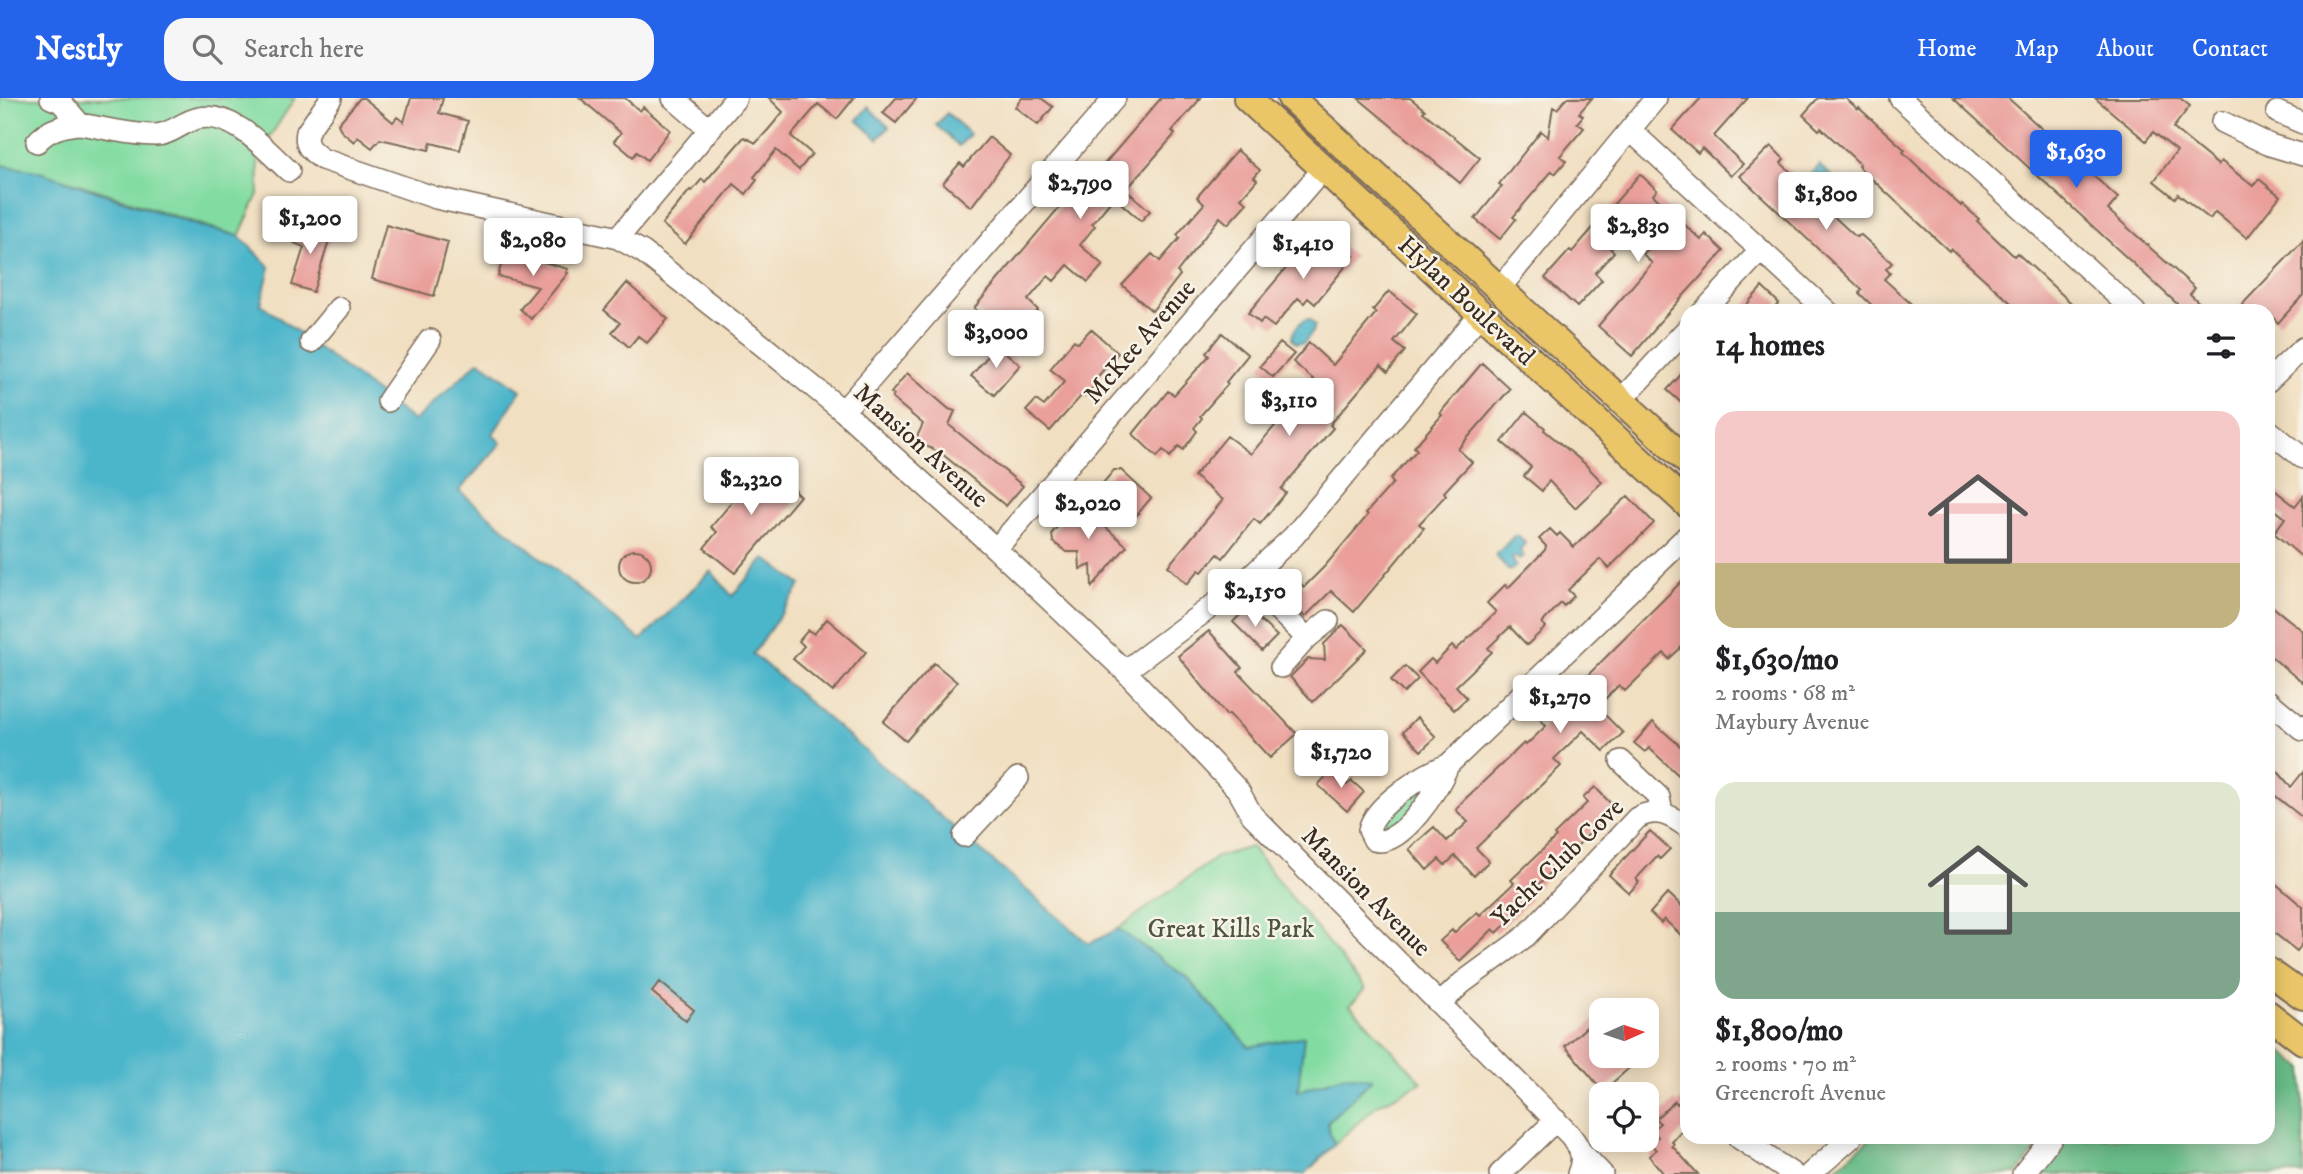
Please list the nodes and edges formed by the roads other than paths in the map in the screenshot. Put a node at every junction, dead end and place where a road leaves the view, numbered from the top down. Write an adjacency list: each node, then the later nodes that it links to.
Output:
1 (51, 98): 13 (street)
2 (331, 98): 20 (street, Mansion Avenue)
3 (673, 98): 14 (street)
4 (736, 98): 14 (street)
5 (1115, 98): 35 (street)
6 (1247, 98): 18 (main road, Hylan Boulevard)
7 (1292, 98): 22 (main road, Hylan Boulevard)
8 (1656, 98): 15 (street)
9 (1900, 98): 25 (street)
10 (2277, 112): 12 (street)
11 (2222, 122): 17 (street)
12 (2303, 123)
13 (80, 124): 16 (street); 19 (street)
14 (709, 129): 20 (street)
15 (1630, 130): 21 (street); 22 (street)
16 (37, 142)
17 (2303, 156)
18 (1324, 168): 27 (main road, Hylan Boulevard); 41 (street, McKee Avenue)
19 (289, 171)
20 (618, 238): 35 (street, Mansion Avenue)
21 (1761, 250): 23 (street); 24 (street)
22 (1499, 289): 34 (main road, Hylan Boulevard)
23 (1710, 304)
24 (1819, 304)
25 (2126, 304)
26 (339, 308): 30 (street)
27 (1481, 313): 39 (main road, Hylan Boulevard); 42 (street)
28 (1680, 337): 34 (street)
29 (430, 340): 33 (street)
30 (311, 342)
31 (2303, 348): 32 (street)
32 (2275, 374)
33 (388, 401)
34 (1620, 401): 37 (main road, Hylan Boulevard)
35 (842, 411): 41 (street, Mansion Avenue)
36 (2275, 436): 38 (street)
37 (1680, 455)
38 (2303, 458)
39 (1680, 498)
40 (1680, 543): 50 (street)
41 (996, 549): 46 (street, Mansion Avenue)
42 (1247, 580): 44 (street); 46 (street)
43 (1328, 621): 44 (street)
44 (1307, 638): 45 (street)
45 (1281, 667)
46 (1125, 671): 57 (street, Mansion Avenue)
47 (2275, 707): 48 (street)
48 (2303, 730)
49 (1621, 761): 52 (street)
50 (1448, 765)
51 (1018, 778): 54 (street)
52 (1662, 813): 53 (street, Yacht Club Cove); 57 (street, Yacht Club Cove)
53 (1680, 822)
54 (964, 836)
55 (2275, 976): 56 (main road)
56 (2303, 996)
57 (1440, 1004): 60 (street, Mansion Avenue)
58 (2275, 1019): 59 (main road)
59 (2303, 1041)
60 (1570, 1136): 64 (street); 65 (street); 66 (street, Mansion Avenue)
61 (1748, 1144): 67 (street)
62 (1844, 1144): 68 (street)
63 (2046, 1144): 69 (street)
64 (1500, 1174)
65 (1578, 1174)
66 (1602, 1174)
67 (1794, 1174)
68 (1810, 1174)
69 (2022, 1174)

